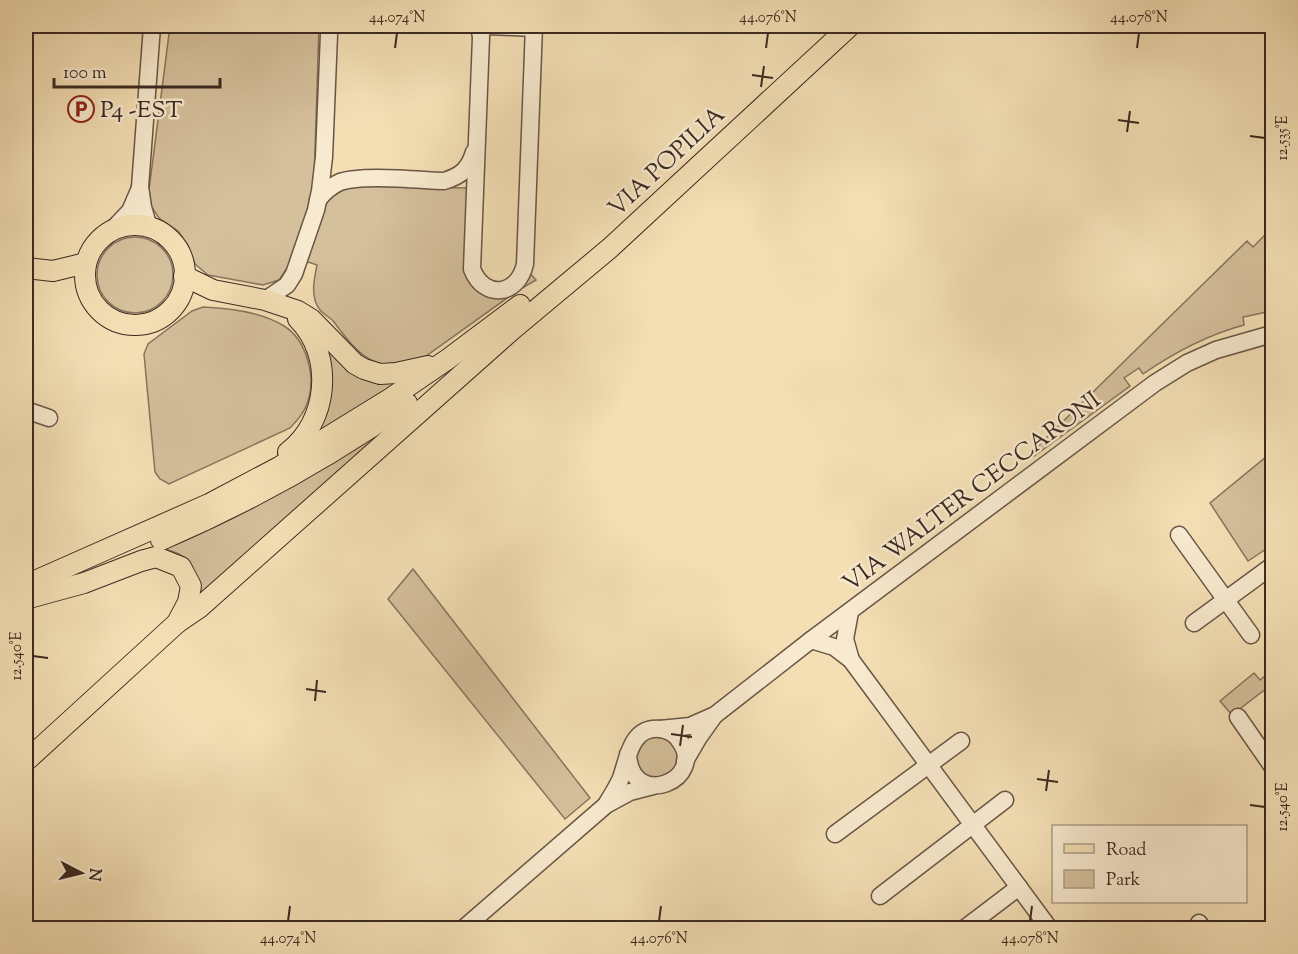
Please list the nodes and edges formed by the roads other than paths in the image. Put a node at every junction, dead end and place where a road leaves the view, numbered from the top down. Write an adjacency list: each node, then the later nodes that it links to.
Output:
1 (152, 26): 8 (street)
2 (328, 26): 9 (street)
3 (832, 26): 21 (main road, VIA POPILIA)
4 (850, 26): 21 (main road, VIA POPILIA)
5 (533, 27): 6 (street); 7 (street)
6 (480, 28): 7 (street)
7 (476, 146): 9 (street)
8 (140, 187): 10 (street); 11 (street)
9 (318, 200): 19 (street)
10 (149, 228): 11 (main road); 15 (main road)
11 (111, 231): 12 (main road)
12 (86, 263): 14 (main road); 16 (main road)
13 (26, 268): 14 (main road)
14 (53, 271): 16 (main road)
15 (184, 276): 17 (main road); 18 (main road)
16 (86, 288): 18 (main road)
17 (213, 290): 18 (main road); 19 (main road)
18 (180, 295)
19 (266, 300): 20 (main road)
20 (286, 307): 23 (main road); 26 (main road)
21 (509, 323): 23 (main road); 29 (main road); 32 (main road)
22 (1272, 334): 31 (street, VIA WALTER CECCARONI)
23 (448, 359): 26 (main road)
24 (26, 410): 25 (street)
25 (49, 418)
26 (209, 504): 29 (main road)
27 (1179, 535): 30 (street)
28 (1272, 566): 30 (street)
29 (27, 594): 32 (main road)
30 (1226, 600): 33 (street); 34 (street)
31 (850, 612): 35 (street, VIA WALTER CECCARONI); 36 (street)
32 (177, 623): 42 (main road)
33 (1194, 623)
34 (1251, 635)
35 (811, 640): 36 (street); 37 (street, VIA WALTER CECCARONI)
36 (852, 660): 44 (street)
37 (715, 715): 39 (street, VIA WALTER CECCARONI); 43 (street, VIA WALTER CECCARONI)
38 (1238, 717): 45 (street)
39 (660, 729): 41 (street, VIA WALTER CECCARONI); 43 (street)
40 (961, 741): 44 (street)
41 (628, 754): 46 (street); 48 (street, VIA WALTER CECCARONI)
42 (26, 761)
43 (685, 761): 46 (street, VIA WALTER CECCARONI)
44 (929, 765): 49 (street); 50 (street)
45 (1272, 766)
46 (653, 786): 48 (street, VIA WALTER CECCARONI)
47 (1005, 800): 49 (street)
48 (606, 805): 53 (street)
49 (973, 825): 51 (street); 52 (street)
50 (836, 834)
51 (1019, 887): 54 (street); 55 (street)
52 (880, 896)
53 (464, 928)
54 (965, 928)
55 (1049, 928)

